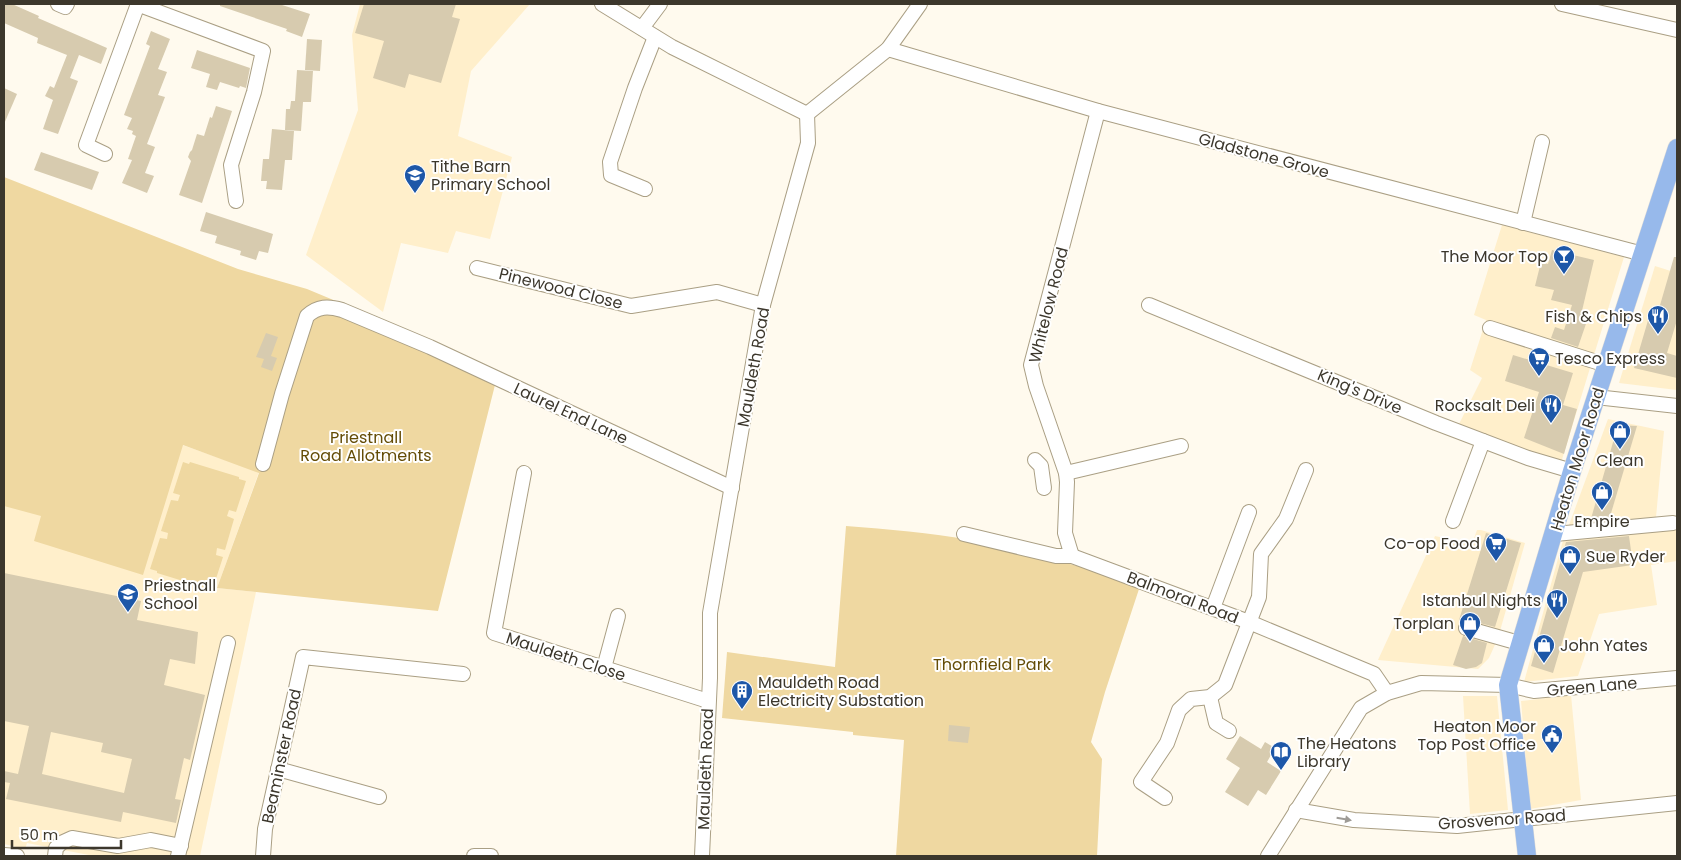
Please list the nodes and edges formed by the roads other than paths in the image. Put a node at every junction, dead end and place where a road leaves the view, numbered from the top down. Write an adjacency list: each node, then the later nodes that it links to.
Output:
1 (58, 4): 2 (street)
2 (67, 4)
3 (138, 4): 16 (street); 19 (street)
4 (602, 4): 8 (street)
5 (660, 4): 8 (street)
6 (920, 4): 11 (street)
7 (1564, 4): 9 (street)
8 (642, 28): 10 (street)
9 (1677, 30)
10 (655, 37): 13 (street); 18 (street)
11 (888, 49): 12 (street, Gladstone Grove); 13 (street)
12 (1098, 111): 20 (street, Gladstone Grove); 32 (street, Whitelow Road)
13 (807, 114): 23 (street, Mauldeth Road)
14 (1542, 142): 20 (street)
15 (1677, 148): 17 (main road, Heaton Moor Road)
16 (105, 154)
17 (1674, 165): 21 (main road, Heaton Moor Road)
18 (645, 188)
19 (236, 201)
20 (1523, 223): 21 (street, Gladstone Grove)
21 (1642, 254): 26 (main road, Heaton Moor Road)
22 (477, 268): 23 (street, Pinewood Close)
23 (763, 305): 36 (street, Mauldeth Road)
24 (1149, 305): 29 (street, King's Drive)
25 (1490, 328): 26 (street, Heaton Moor Road)
26 (1606, 365): 27 (main road, Heaton Moor Road)
27 (1596, 397): 28 (street); 34 (main road, Heaton Moor Road)
28 (1677, 406)
29 (1483, 441): 34 (street, King's Drive); 39 (street)
30 (1181, 446): 32 (street)
31 (263, 464): 36 (street, Laurel End Lane)
32 (1065, 470): 37 (street); 43 (street, Whitelow Road)
33 (1306, 470): 46 (street)
34 (1572, 471): 42 (main road, Heaton Moor Road)
35 (524, 473): 50 (street, Mauldeth Close)
36 (732, 488): 56 (street, Mauldeth Road)
37 (1044, 488)
38 (1249, 512): 44 (street)
39 (1453, 521)
40 (1673, 523): 42 (street)
41 (964, 534): 43 (street, Balmoral Road)
42 (1554, 534): 49 (main road, Heaton Moor Road)
43 (1072, 556): 44 (street, Balmoral Road)
44 (1212, 608): 46 (street, Balmoral Road)
45 (618, 616): 50 (street)
46 (1249, 622): 54 (street, Balmoral Road); 55 (street)
47 (1466, 628): 49 (street)
48 (228, 643): 64 (street)
49 (1519, 643): 53 (main road, Heaton Moor Road)
50 (604, 668): 56 (street, Mauldeth Close)
51 (463, 674): 58 (street, Beaminster Road)
52 (1677, 678): 53 (street, Green Lane)
53 (1508, 685): 54 (street, Green Lane); 63 (main road)
54 (1387, 693): 62 (street, Green Lane)
55 (1210, 697): 57 (street); 60 (street)
56 (708, 701): 71 (street, Mauldeth Road)
57 (1229, 731)
58 (278, 769): 59 (street); 68 (street, Beaminster Road)
59 (379, 797)
60 (1166, 798)
61 (1677, 803): 63 (street, Grosvenor Road)
62 (1296, 810): 63 (street, Grosvenor Road, one-way to 63); 72 (street, Green Lane)
63 (1523, 819): 73 (main road)
64 (180, 851): 67 (street)
65 (4, 855): 66 (street)
66 (17, 856)
67 (54, 856)
68 (263, 856)
69 (474, 856): 70 (street)
70 (491, 856)
71 (702, 856)
72 (1268, 856)
73 (1526, 856)

